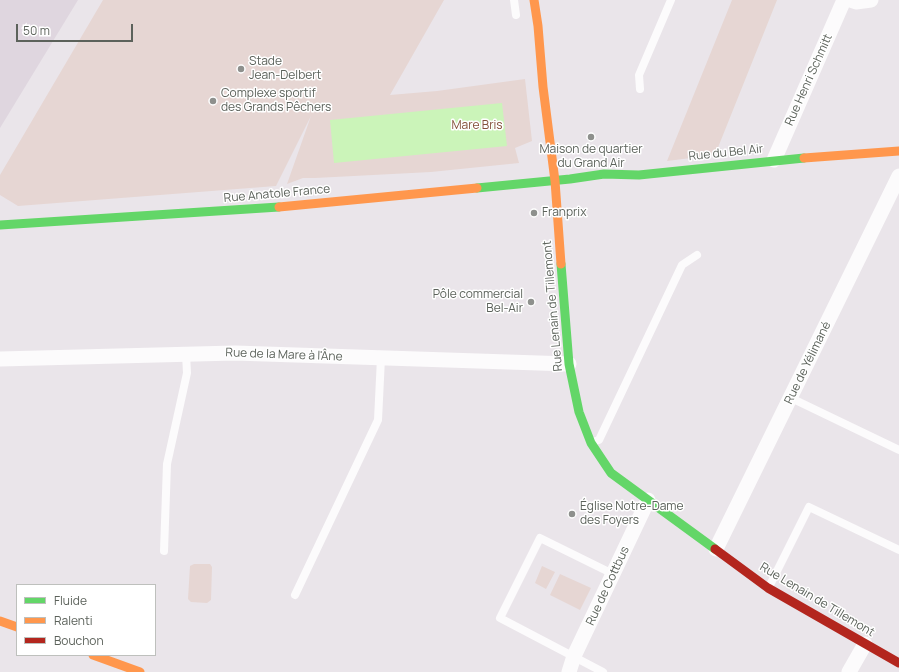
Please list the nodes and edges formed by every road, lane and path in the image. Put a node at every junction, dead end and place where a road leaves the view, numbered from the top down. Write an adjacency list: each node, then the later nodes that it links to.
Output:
1 (514, 0): 7 (lane)
2 (534, 0): 12 (street, Rue Lenain de Tillemont)
3 (671, 0): 8 (lane)
4 (844, 0): 10 (street, Rue Henri Schmitt)
5 (850, 0): 6 (street)
6 (871, 0)
7 (516, 16)
8 (640, 89)
9 (899, 151): 10 (street, Rue du Bel Air)
10 (774, 160): 12 (street, Rue du Bel Air)
11 (899, 176): 19 (street, Rue de Yélimané)
12 (555, 181): 13 (street, Rue Anatole France); 18 (street, Rue Lenain de Tillemont)
13 (0, 225)
14 (697, 255): 20 (lane)
15 (186, 354): 16 (street, Rue de la Mare à l'Âne); 17 (street, Rue de la Mare à l'Âne); 25 (lane)
16 (381, 358): 18 (street, Rue de la Mare à l'Âne); 28 (lane)
17 (0, 359)
18 (569, 364): 20 (street, Rue Lenain de Tillemont)
19 (791, 398): 21 (lane); 23 (street, Rue de Yélimané)
20 (591, 443): 22 (street, Rue Lenain de Tillemont)
21 (899, 450)
22 (648, 500): 23 (street, Rue Lenain de Tillemont); 26 (street, Rue de Cottbus)
23 (716, 549): 27 (street, Rue Lenain de Tillemont)
24 (899, 550): 27 (lane)
25 (164, 551)
26 (613, 574): 33 (street, Rue de Cottbus); 33 (lane)
27 (768, 588): 31 (street, Rue Lenain de Tillemont)
28 (295, 595)
29 (0, 621): 30 (street)
30 (16, 628)
31 (865, 644): 34 (street, Rue Lenain de Tillemont); 38 (street)
32 (96, 656): 35 (street)
33 (574, 656): 36 (street, Rue de Cottbus); 37 (lane)
34 (899, 663)
35 (140, 672)
36 (569, 672)
37 (603, 672)
38 (849, 672)

